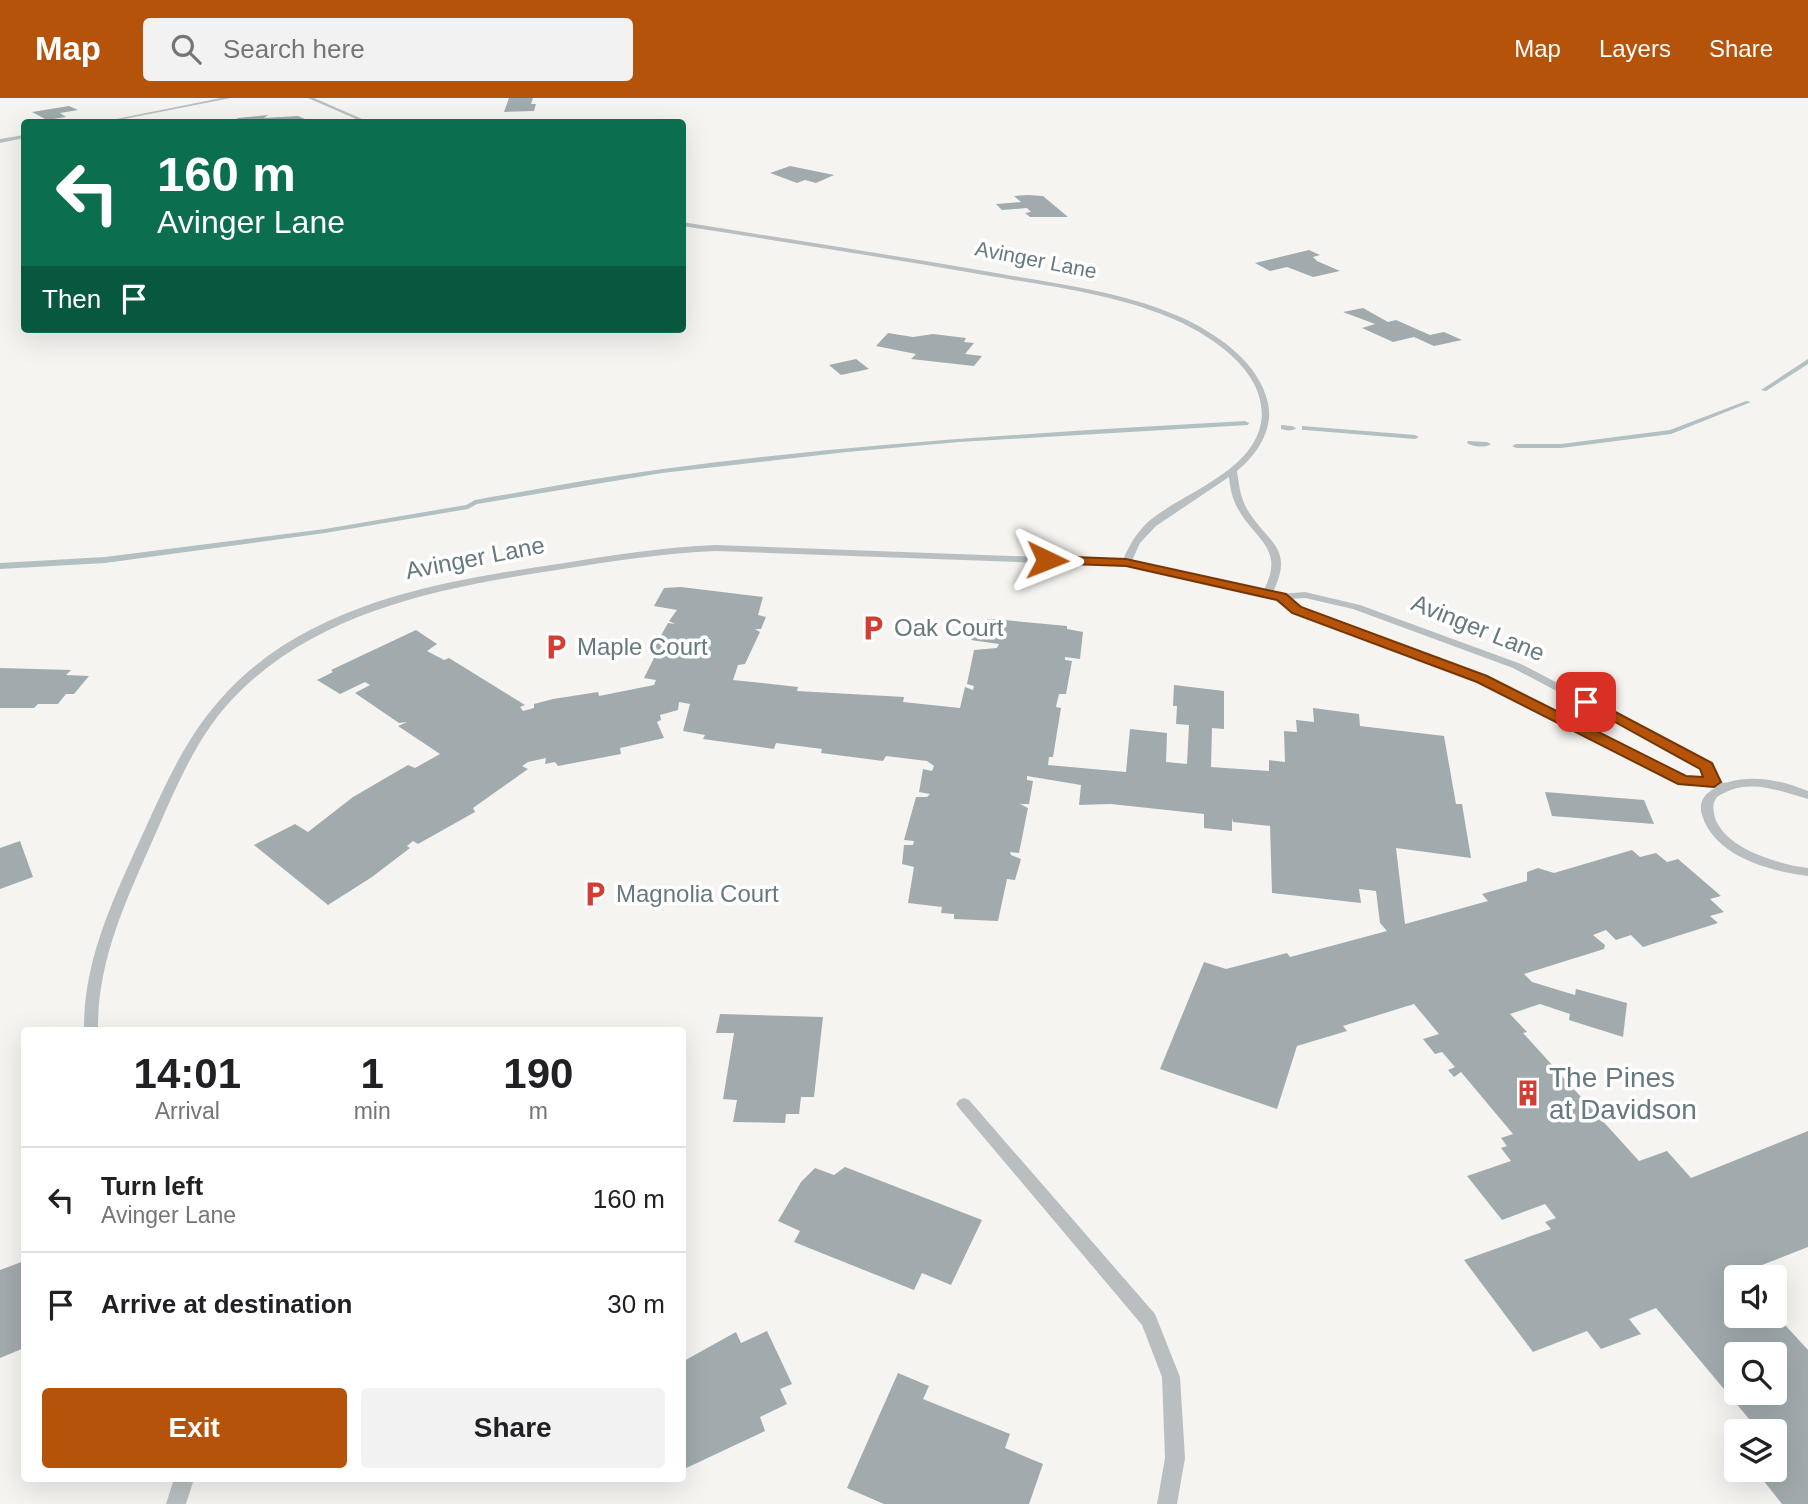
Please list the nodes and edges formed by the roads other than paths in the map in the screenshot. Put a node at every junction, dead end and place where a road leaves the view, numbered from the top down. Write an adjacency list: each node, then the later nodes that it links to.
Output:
1 (229, 98): 3 (street)
2 (310, 98): 4 (street)
3 (120, 119)
4 (359, 119)
5 (21, 138): 6 (street)
6 (0, 141)
7 (686, 225): 8 (street, Avinger Lane)
8 (1232, 469): 9 (street, Avinger Lane); 10 (street)
9 (1126, 563): 10 (street, Avinger Lane); 15 (street, Avinger Lane)
10 (1268, 593): 11 (street, Avinger Lane)
11 (1281, 597): 12 (street, Avinger Lane); 12 (street, Avinger Lane)
12 (1718, 784): 13 (street); 14 (street)
13 (1808, 795)
14 (1808, 872)
15 (91, 1027)
16 (964, 1104): 19 (street)
17 (183, 1482): 18 (street)
18 (176, 1504)
19 (1167, 1504)

